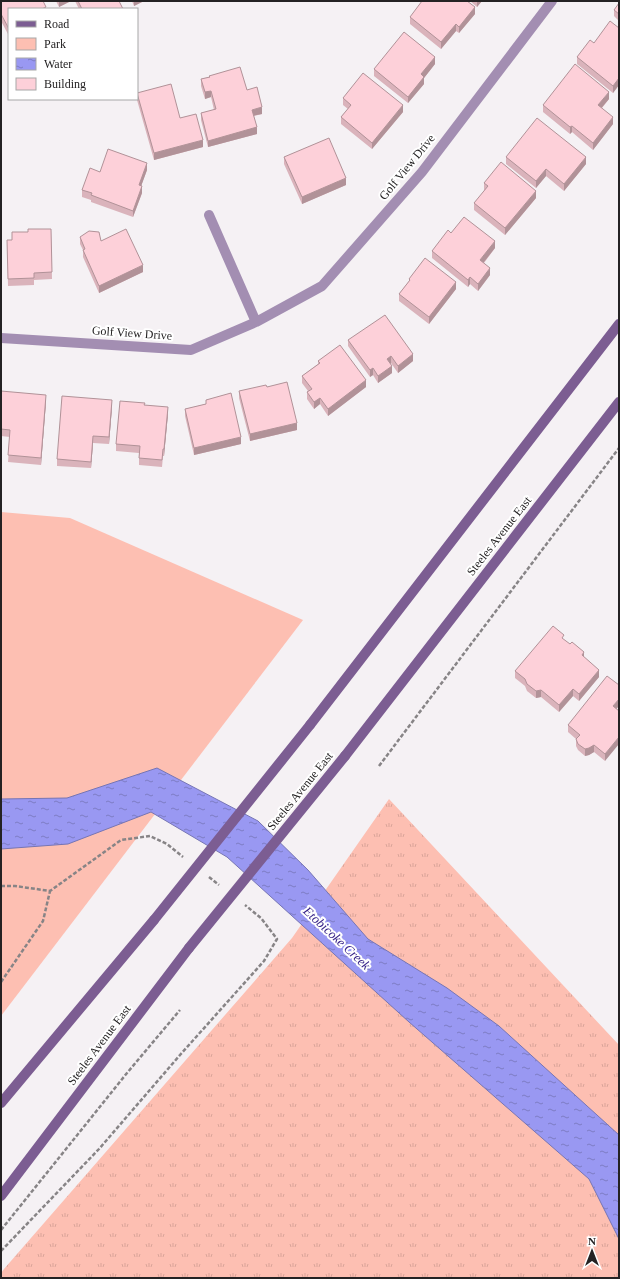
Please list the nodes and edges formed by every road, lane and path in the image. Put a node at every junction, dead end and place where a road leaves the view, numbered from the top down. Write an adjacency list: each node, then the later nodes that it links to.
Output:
1 (552, 1): 3 (street, Golf View Drive)
2 (209, 215): 3 (street)
3 (256, 322): 5 (street, Golf View Drive)
4 (619, 324): 12 (main road, bridge)
5 (1, 338)
6 (619, 402): 13 (main road, Steeles Avenue East, bridge)
7 (619, 448): 8 (path)
8 (379, 766)
9 (50, 891): 10 (path)
10 (1, 982)
11 (180, 1010): 14 (path)
12 (1, 1103)
13 (1, 1196)
14 (1, 1230)

